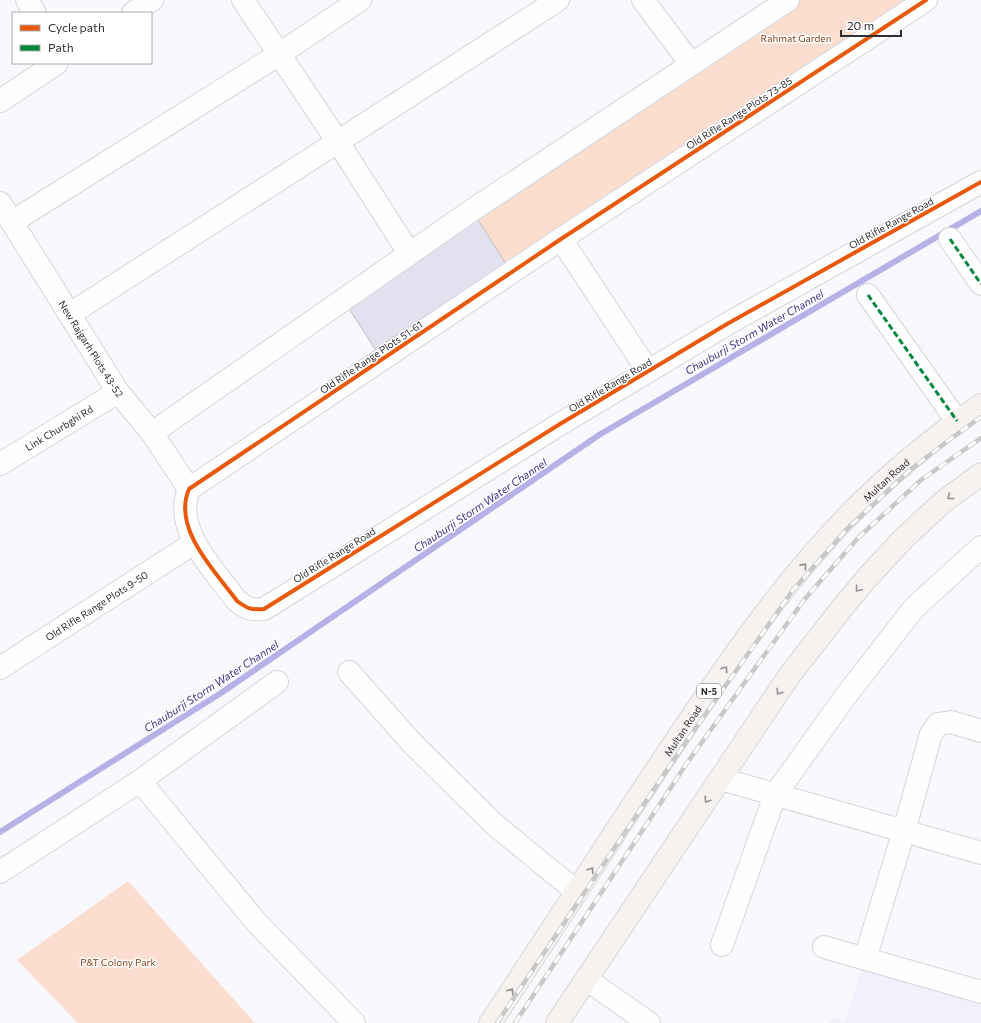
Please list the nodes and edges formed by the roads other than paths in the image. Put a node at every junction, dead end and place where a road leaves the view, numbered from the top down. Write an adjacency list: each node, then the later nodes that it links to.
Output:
1 (27, 0): 9 (street)
2 (152, 0): 10 (street)
3 (243, 0): 11 (street)
4 (360, 0): 11 (street)
5 (558, 0): 15 (street)
6 (643, 0): 13 (street)
7 (788, 0): 13 (street)
8 (926, 0): 19 (street, Old Rifle Range Plots 73-85)
9 (34, 12)
10 (134, 12)
11 (278, 55): 15 (street); 18 (street)
12 (56, 64): 14 (street)
13 (691, 64): 21 (street)
14 (0, 102)
15 (338, 142): 21 (street); 24 (street)
16 (981, 182): 25 (street, Old Rifle Range Road)
17 (0, 203): 18 (street, New Rajgarh Plots 43-52)
18 (12, 222): 24 (street, New Rajgarh Plots 43-52)
19 (562, 239): 25 (street); 32 (street, Old Rifle Range Plots 51-61)
20 (950, 239): 22 (street)
21 (409, 253): 29 (street)
22 (980, 282)
23 (868, 295): 28 (street)
24 (70, 314): 26 (street, New Rajgarh Plots 43-52)
25 (648, 371): 33 (street, Old Rifle Range Road)
26 (118, 392): 29 (street, New Rajgarh Plots 43-52); 30 (street, Link Churbghi Rd)
27 (981, 405): 28 (main road, Multan Road / N-5)
28 (957, 421): 45 (main road, Multan Road / N-5, one-way to 28)
29 (152, 433): 32 (street, New Rajgarh Plots 43-52)
30 (0, 464)
31 (981, 474): 39 (main road, one-way to 39)
32 (189, 489): 33 (street)
33 (194, 543): 35 (street, Old Rifle Range Plots 9-50)
34 (981, 547): 41 (street)
35 (0, 668)
36 (349, 672): 45 (street)
37 (277, 682): 40 (street)
38 (981, 731): 42 (street)
39 (721, 779): 41 (street); 49 (main road, one-way to 49)
40 (140, 781): 44 (street); 51 (street)
41 (775, 795): 42 (street); 46 (street)
42 (904, 831): 43 (street); 48 (street)
43 (981, 853)
44 (0, 872)
45 (577, 892): 52 (main road, Multan Road / N-5, one-way to 45)
46 (722, 945)
47 (824, 947): 48 (street)
48 (865, 959): 50 (street)
49 (586, 979): 53 (main road); 54 (street)
50 (979, 987)
51 (354, 1023)
52 (490, 1023)
53 (557, 1023)
54 (649, 1023)

